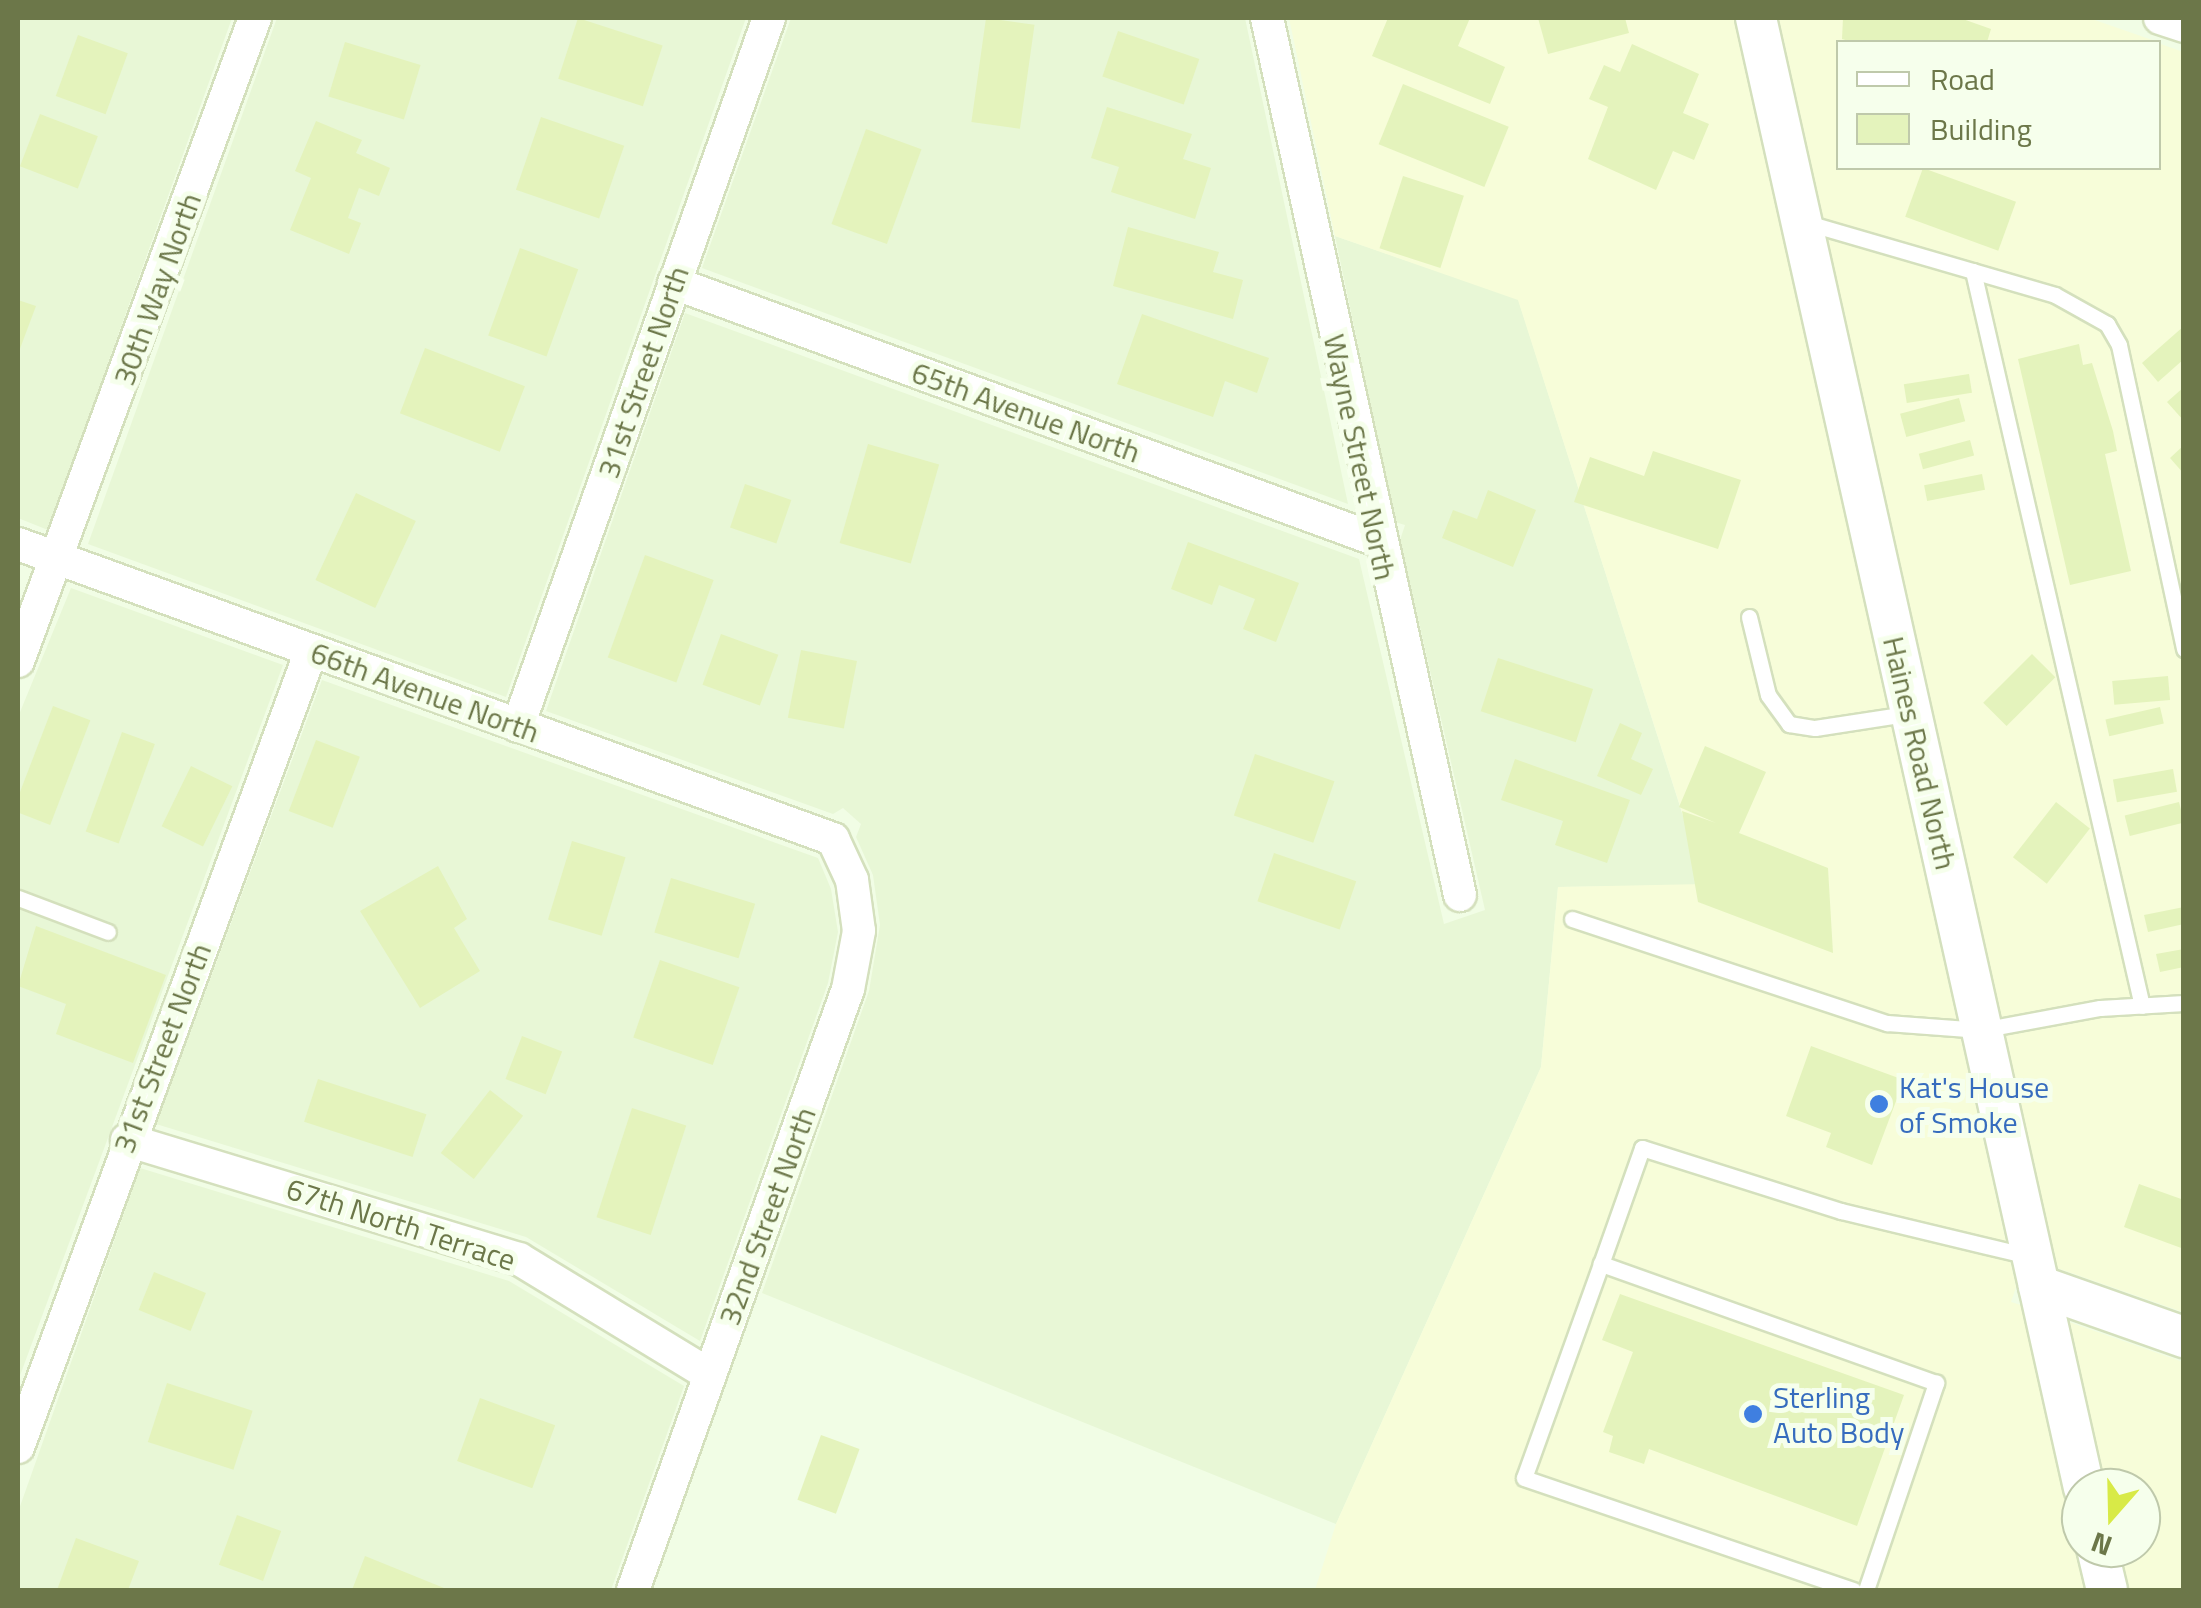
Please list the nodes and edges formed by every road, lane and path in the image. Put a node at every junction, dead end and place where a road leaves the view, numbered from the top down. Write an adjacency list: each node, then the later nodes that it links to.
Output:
1 (255, 18): 12 (street, 30th Way North)
2 (769, 18): 9 (street, 31st Street North)
3 (1267, 18): 10 (street, Wayne Street North)
4 (1756, 18): 7 (street, Haines Road North)
5 (2160, 18): 6 (street)
6 (2184, 26)
7 (1802, 221): 8 (lane); 17 (street, Haines Road North)
8 (1973, 272): 14 (lane); 25 (lane)
9 (674, 283): 10 (street, 65th Avenue North); 18 (street, 31st Street North)
10 (1377, 540): 20 (street, Wayne Street North)
11 (18, 544): 12 (street, 66th Avenue North)
12 (60, 560): 15 (street, 66th Avenue North); 16 (street, 30th Way North)
13 (1749, 617): 17 (lane)
14 (2184, 649)
15 (310, 651): 18 (street, 66th Avenue North); 27 (street, 31st Street North)
16 (18, 661)
17 (1911, 714): 26 (street, Haines Road North)
18 (518, 726): 19 (street, 66th Avenue North)
19 (833, 839): 31 (street, 32nd Street North)
20 (1460, 895)
21 (18, 898): 23 (lane)
22 (1572, 919): 26 (lane)
23 (108, 932)
24 (2184, 1004): 25 (lane)
25 (2142, 1006): 26 (lane)
26 (1981, 1030): 29 (street, Haines Road North)
27 (128, 1140): 31 (street, 67th North Terrace); 32 (street, 31st Street North)
28 (1601, 1264): 29 (lane); 35 (lane); 36 (lane)
29 (2035, 1272): 30 (street); 33 (street, Haines Road North)
30 (2184, 1337)
31 (710, 1375): 34 (street, 32nd Street North)
32 (18, 1447)
33 (2079, 1468)
34 (633, 1590)
35 (1853, 1590)
36 (1866, 1590)

